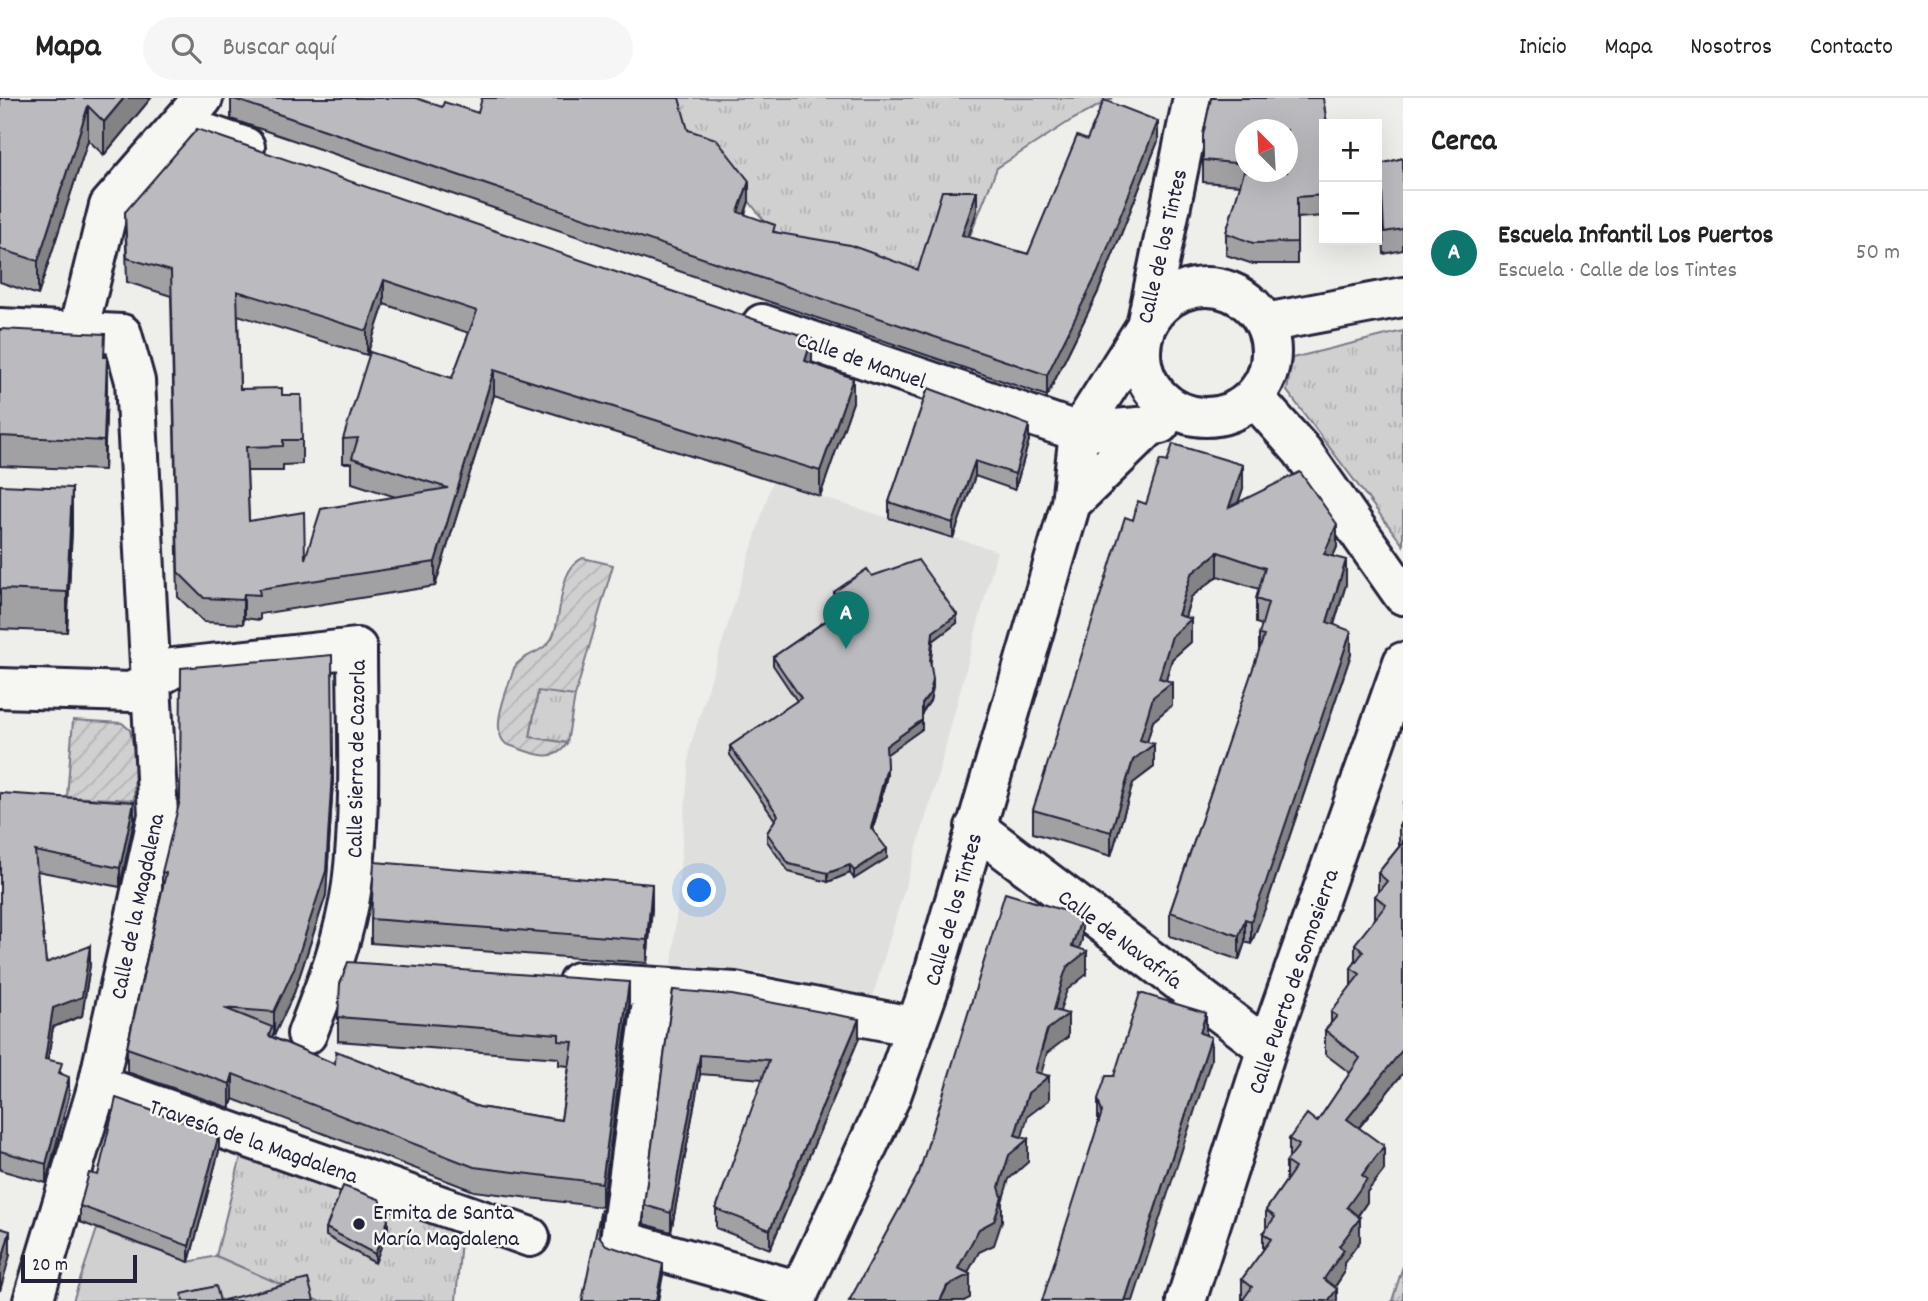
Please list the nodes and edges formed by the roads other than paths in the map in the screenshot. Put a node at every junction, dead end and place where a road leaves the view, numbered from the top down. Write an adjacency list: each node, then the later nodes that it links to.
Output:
1 (1193, 98): 7 (street, Calle de los Tintes)
2 (192, 111): 3 (street); 9 (street)
3 (274, 156)
4 (1403, 297): 6 (street)
5 (723, 311): 13 (street, Calle de Manuel)
6 (1265, 323): 7 (street); 10 (street)
7 (1146, 326): 11 (street); 13 (street, Calle de los Tintes)
8 (0, 328): 9 (street)
9 (78, 331): 17 (street, Calle de la Magdalena)
10 (1254, 397): 11 (street); 15 (street)
11 (1188, 415): 12 (street, Calle de los Tintes)
12 (1150, 426): 13 (street, Calle de Manuel); 14 (street, Calle de los Tintes)
13 (1079, 432): 14 (street, Calle de los Tintes)
14 (1071, 503): 19 (street, Calle de los Tintes)
15 (1403, 596)
16 (1403, 662): 24 (street, Calle Puerto de Somosierra)
17 (149, 682): 18 (street, Calle Sierra de Cazorla); 23 (street, Calle Sierra de Cazorla); 25 (street, Calle de la Magdalena)
18 (0, 688)
19 (975, 827): 22 (street, Calle de los Tintes); 24 (street, Calle de Navafría)
20 (542, 979): 21 (street)
21 (653, 988): 22 (street); 27 (street)
22 (916, 1027): 27 (street, Calle de los Tintes)
23 (307, 1034)
24 (1267, 1048): 29 (street, Calle Puerto de Somosierra)
25 (98, 1085): 26 (street, Travesía de la Magdalena); 28 (street, Calle de la Magdalena)
26 (530, 1237)
27 (797, 1296)
28 (33, 1301)
29 (1186, 1301)

